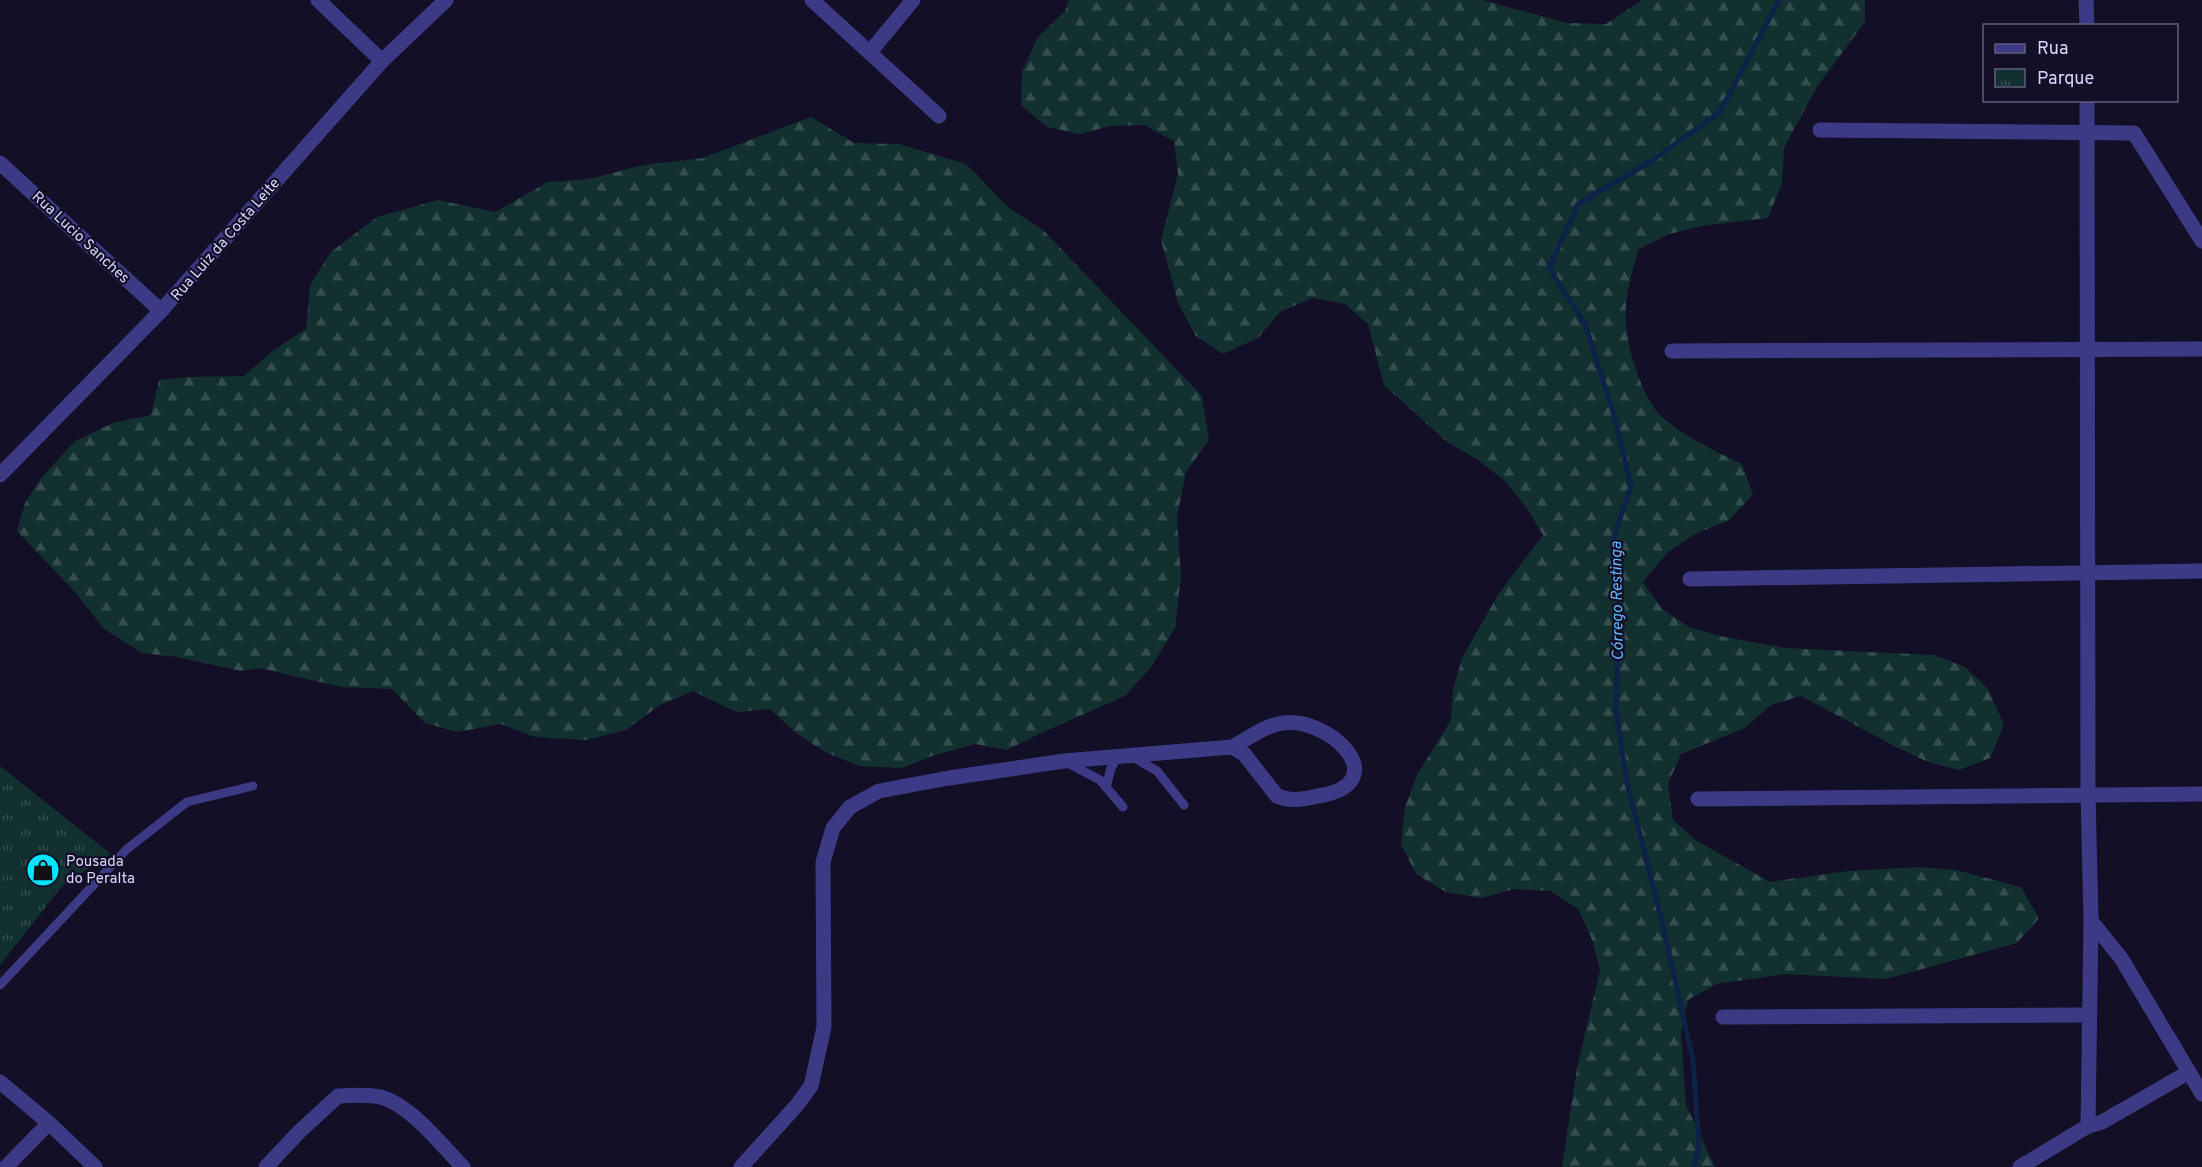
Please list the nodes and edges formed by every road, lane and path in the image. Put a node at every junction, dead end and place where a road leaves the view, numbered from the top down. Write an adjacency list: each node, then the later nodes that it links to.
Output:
1 (318, 0): 8 (street)
2 (446, 0): 8 (street, Rua Luiz da Costa Leite)
3 (812, 0): 7 (street)
4 (913, 0): 7 (street)
5 (2085, 0): 6 (street)
6 (2087, 24)
7 (870, 52): 10 (street)
8 (382, 61): 15 (street, Rua Luiz da Costa Leite)
9 (2087, 102): 12 (street)
10 (939, 116)
11 (1820, 130): 12 (street)
12 (2087, 132): 14 (street); 18 (street)
13 (0, 163): 15 (street, Rua Lucio Sanches)
14 (2202, 241)
15 (161, 311): 19 (street, Rua Luiz da Costa Leite)
16 (2202, 349): 18 (street)
17 (1672, 351): 18 (street)
18 (2088, 351): 21 (street)
19 (0, 475)
20 (2202, 571): 21 (street)
21 (2089, 573): 22 (street); 28 (street)
22 (1690, 579)
23 (1232, 747): 23 (street); 24 (street)
24 (1124, 756): 25 (street); 27 (lane); 31 (lane)
25 (1064, 761): 27 (lane); 46 (street)
26 (253, 786): 34 (lane)
27 (1106, 787): 32 (lane)
28 (2088, 794): 29 (street); 30 (street); 33 (street)
29 (2202, 794)
30 (1698, 799)
31 (1184, 805)
32 (1123, 807)
33 (2091, 921): 35 (street); 37 (street)
34 (0, 986)
35 (2088, 1015): 36 (street); 41 (street)
36 (1723, 1017)
37 (2189, 1072): 39 (street); 41 (street)
38 (0, 1082): 40 (street)
39 (2202, 1094)
40 (49, 1123): 42 (street); 43 (street)
41 (2088, 1126): 47 (street)
42 (6, 1167)
43 (95, 1167)
44 (266, 1167): 45 (street)
45 (463, 1167)
46 (741, 1167)
47 (2020, 1167)

